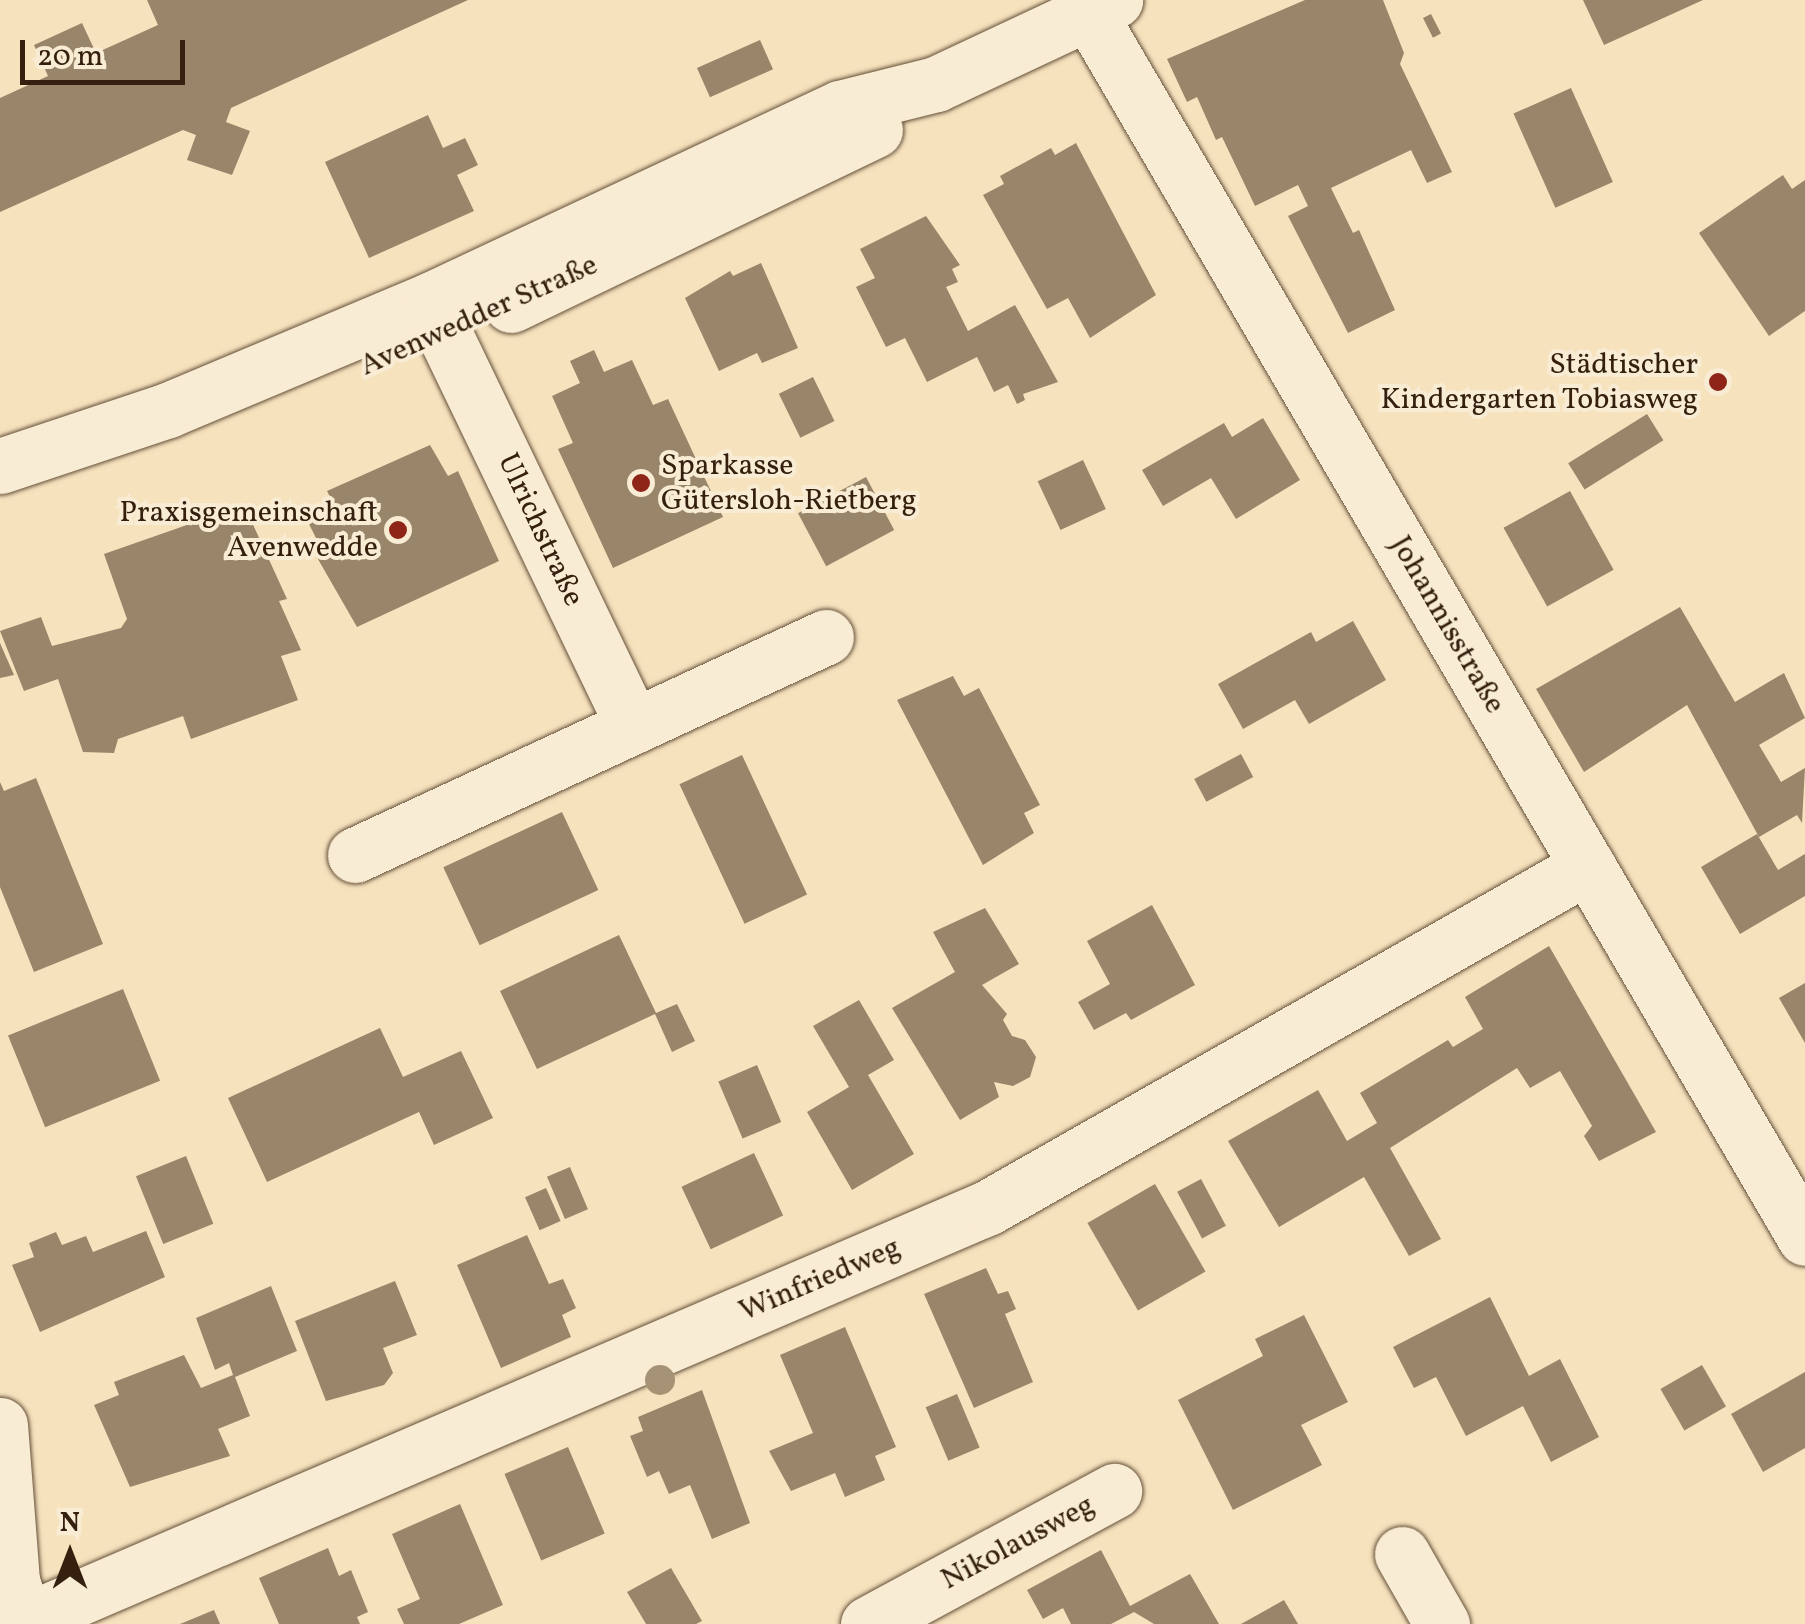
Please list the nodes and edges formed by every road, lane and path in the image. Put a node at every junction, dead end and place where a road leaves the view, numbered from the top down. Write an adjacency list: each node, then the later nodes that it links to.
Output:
1 (1101, 6): 2 (street, Avenwedder Straße); 9 (street, Johannisstraße)
2 (936, 84): 3 (street, Avenwedder Straße); 4 (street, Avenwedder Straße)
3 (446, 335): 5 (street, Avenwedder Straße); 7 (street, Ulrichstraße)
4 (0, 466)
5 (0, 502)
6 (826, 637): 7 (street)
7 (633, 726): 8 (street)
8 (355, 855)
9 (1588, 866): 10 (street, Johannisstraße); 14 (street, Winfriedweg)
10 (1805, 1238)
11 (0, 1424): 14 (street)
12 (1114, 1490): 15 (street, Nikolausweg)
13 (1402, 1554): 16 (street)
14 (42, 1619)
15 (868, 1624)
16 (1442, 1624)

